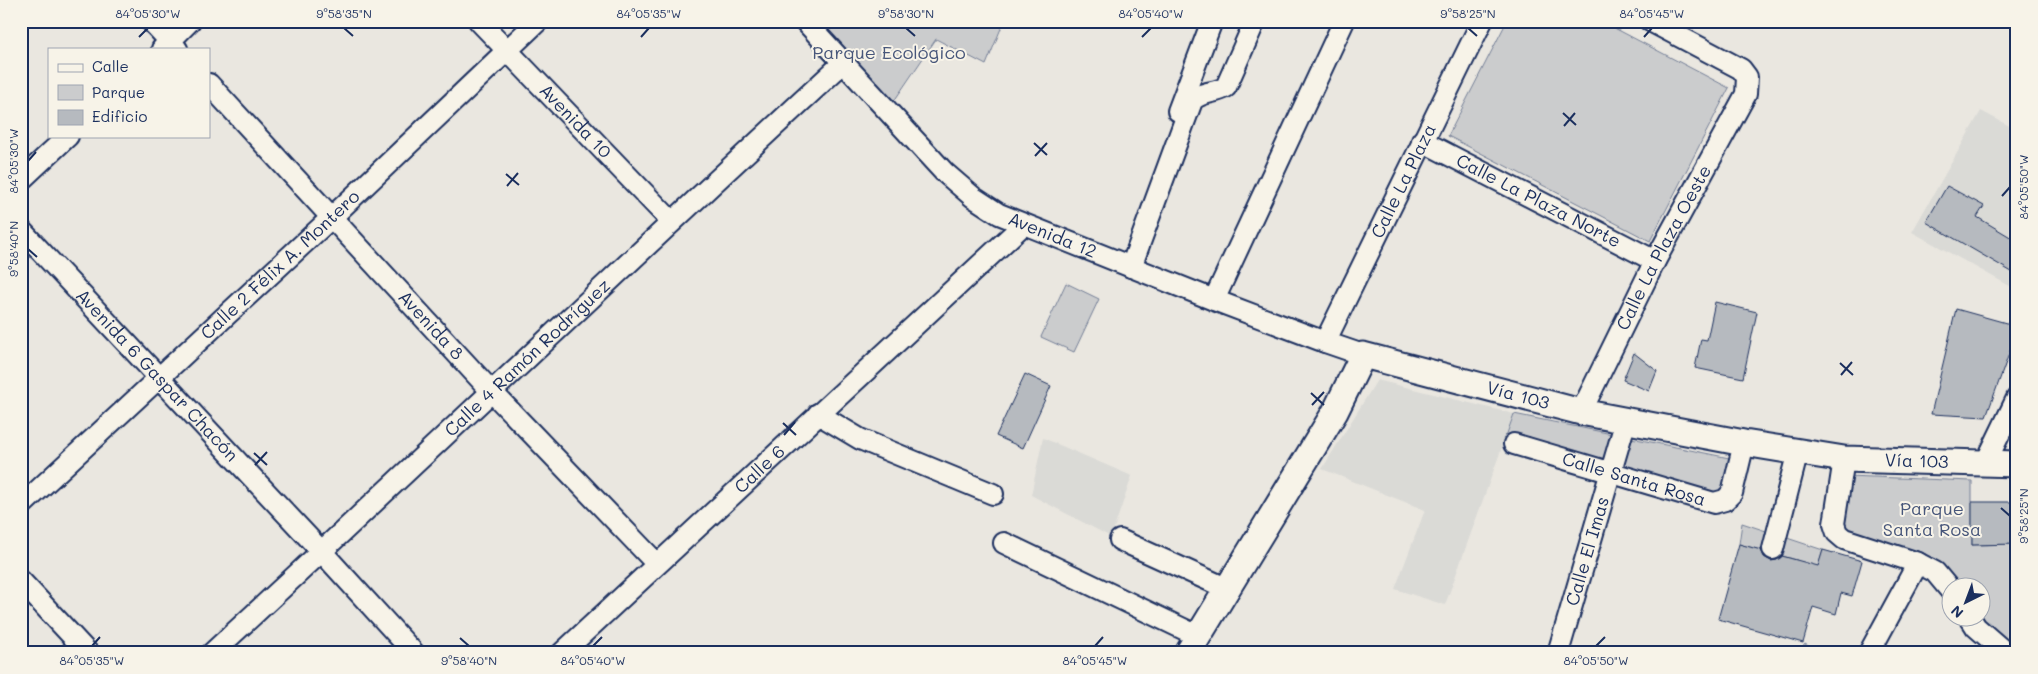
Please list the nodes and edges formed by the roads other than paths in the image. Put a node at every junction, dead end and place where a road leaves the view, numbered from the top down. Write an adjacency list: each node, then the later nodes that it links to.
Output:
1 (151, 21): 11 (street)
2 (190, 21): 11 (street)
3 (479, 21): 12 (street, Avenida 10)
4 (538, 21): 12 (street, Calle 2 Félix A. Montero)
5 (805, 21): 13 (street, Avenida 12)
6 (1212, 21): 23 (street)
7 (1255, 21): 23 (street)
8 (1344, 21): 24 (street)
9 (1482, 21): 16 (street, Calle La Plaza)
10 (1650, 21): 22 (street, Calle La Plaza Oeste)
11 (170, 46)
12 (506, 51): 18 (street, Calle 2 Félix A. Montero); 19 (street, Avenida 10)
13 (843, 63): 19 (street, Calle 4 Ramón Rodríguez); 20 (street, Avenida 12)
14 (210, 85): 18 (street, Avenida 8)
15 (66, 138): 17 (street)
16 (1422, 141): 22 (street, Calle La Plaza Norte); 25 (street, Calle La Plaza)
17 (21, 180)
18 (330, 218): 27 (street, Calle 2 Félix A. Montero); 28 (street, Avenida 8)
19 (672, 221): 28 (street, Calle 4 Ramón Rodríguez)
20 (1023, 225): 23 (street, Avenida 12); 31 (street, Calle 6)
21 (21, 230): 27 (street, Avenida 6 Gaspar Chacón)
22 (1655, 261): 30 (street, Calle La Plaza Oeste)
23 (1126, 265): 24 (street, Avenida 12)
24 (1214, 300): 25 (street, Avenida 12)
25 (1325, 342): 26 (street, Avenida 12)
26 (1363, 355): 30 (main road, Vía 103); 50 (main road)
27 (159, 379): 41 (street, Calle 2 Félix A. Montero); 45 (street, Avenida 6 Gaspar Chacón)
28 (492, 392): 45 (street, Calle 4 Ramón Rodríguez); 47 (street, Avenida 8)
29 (2017, 398): 37 (street)
30 (1581, 412): 32 (main road, Vía 103)
31 (818, 414): 40 (street); 47 (street, Calle 6)
32 (1626, 420): 33 (main road, Vía 103); 39 (street, Calle El Imas)
33 (1744, 443): 35 (main road, Vía 103); 39 (street, Calle Santa Rosa)
34 (1514, 444): 39 (street, Calle Santa Rosa)
35 (1798, 451): 36 (main road, Vía 103); 44 (street)
36 (1844, 459): 37 (main road, Vía 103); 46 (street)
37 (1985, 464): 38 (main road, Vía 103)
38 (2017, 464)
39 (1612, 474): 57 (street, Calle El Imas)
40 (993, 494)
41 (21, 506)
42 (1120, 540): 50 (street)
43 (1004, 543): 52 (street)
44 (1773, 549)
45 (322, 552): 54 (street, Calle 4 Ramón Rodríguez); 55 (street, Avenida 6 Gaspar Chacón)
46 (1918, 563): 48 (street); 58 (street)
47 (657, 564): 56 (street, Calle 6)
48 (1940, 578)
49 (21, 581): 53 (street)
50 (1228, 589): 52 (main road)
51 (1975, 626): 59 (street)
52 (1193, 645)
53 (88, 653)
54 (212, 653)
55 (414, 653)
56 (562, 653)
57 (1558, 653)
58 (1869, 653)
59 (2006, 653)

